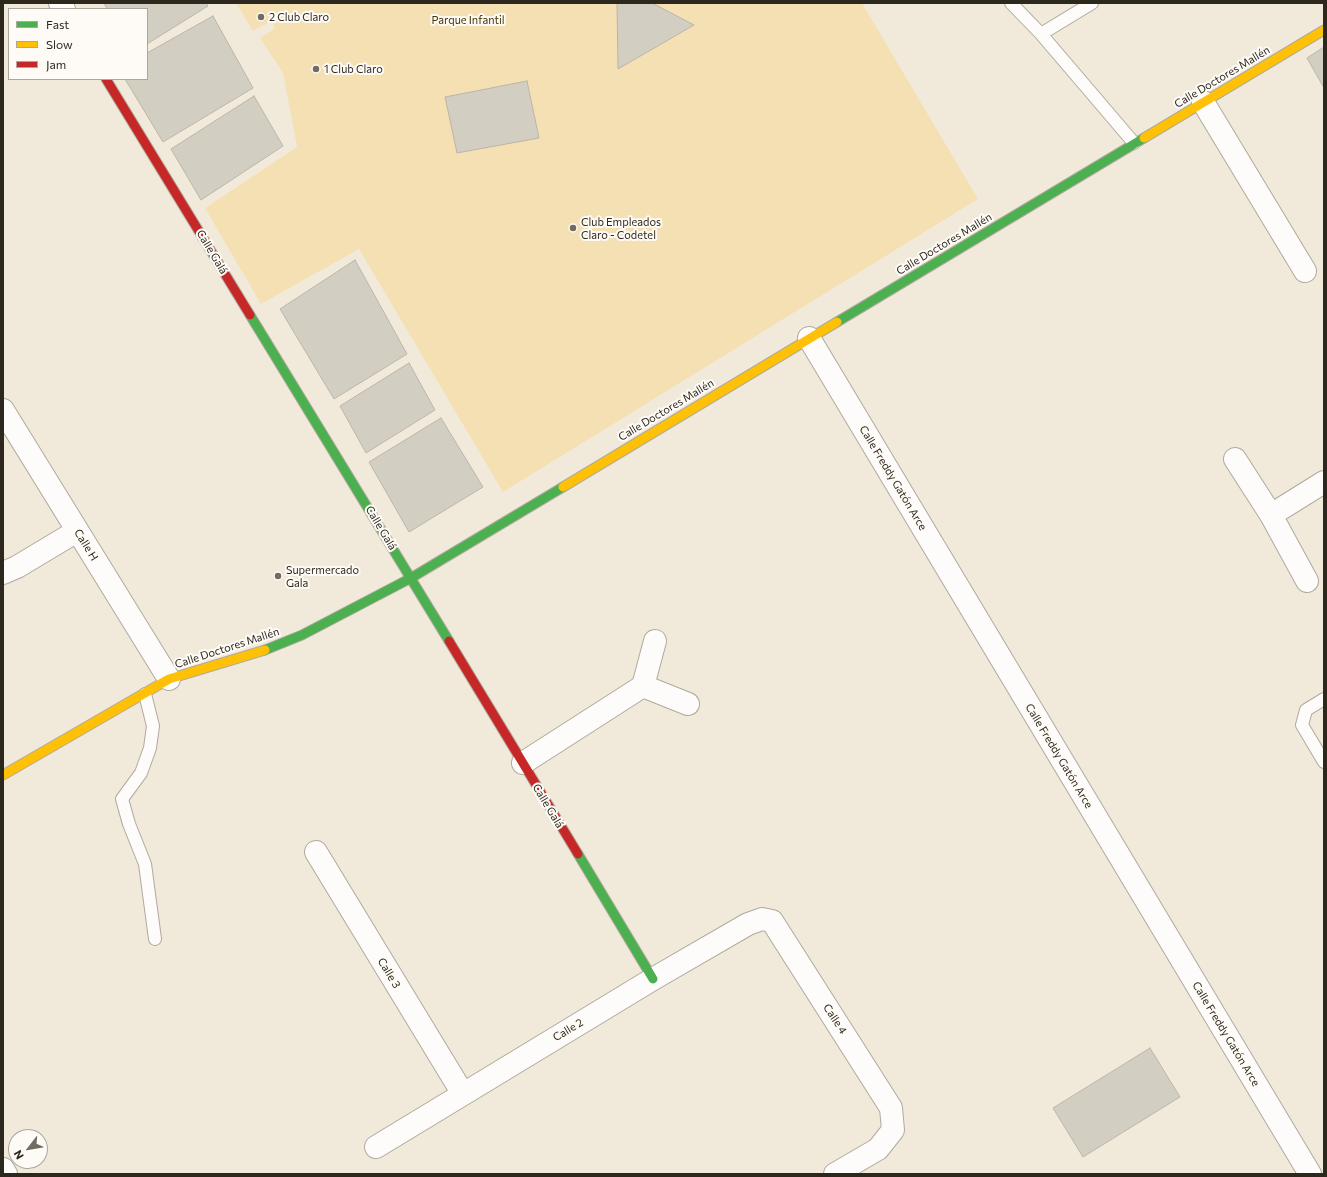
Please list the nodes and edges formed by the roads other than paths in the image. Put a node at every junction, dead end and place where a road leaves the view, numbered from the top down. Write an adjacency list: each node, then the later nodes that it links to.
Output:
1 (1011, 3): 4 (lane)
2 (1092, 3): 4 (lane)
3 (1324, 30): 6 (street, Calle Doctores Mallén)
4 (1041, 34): 7 (lane)
5 (107, 80): 16 (street, Calle Galá)
6 (1203, 102): 7 (street, Calle Doctores Mallén); 8 (street)
7 (1134, 143): 9 (street, Calle Doctores Mallén)
8 (1305, 271)
9 (809, 338): 16 (street, Calle Doctores Mallén); 36 (street, Calle Freddy Gatón Arce)
10 (3, 410): 14 (street, Calle H)
11 (1235, 459): 13 (street)
12 (1324, 482): 13 (street)
13 (1271, 515): 17 (street)
14 (77, 531): 15 (street); 19 (street, Calle H)
15 (3, 573)
16 (411, 578): 19 (street, Calle Doctores Mallén); 25 (street, Calle Galá)
17 (1307, 581)
18 (654, 641): 20 (street)
19 (169, 679): 21 (street, Calle Doctores Mallén)
20 (643, 686): 23 (street); 25 (street)
21 (145, 694): 26 (street, Calle Doctores Mallén); 29 (lane)
22 (1324, 699): 24 (lane)
23 (688, 704)
24 (1324, 762)
25 (523, 763): 30 (street, Calle Galá)
26 (3, 775)
27 (316, 852): 31 (street, Calle 3)
28 (762, 919): 30 (street, Calle 2); 35 (street, Calle 4)
29 (155, 939)
30 (653, 979): 31 (street, Calle 2)
31 (463, 1094): 32 (street, Calle 2)
32 (376, 1147)
33 (3, 1169): 34 (street)
34 (6, 1174)
35 (835, 1174)
36 (1310, 1174)

